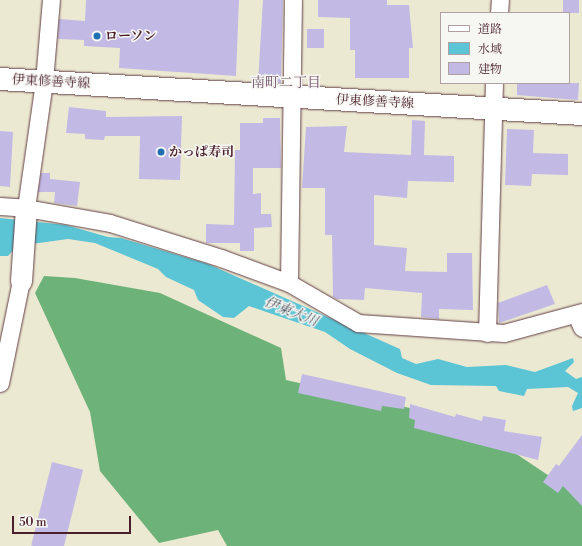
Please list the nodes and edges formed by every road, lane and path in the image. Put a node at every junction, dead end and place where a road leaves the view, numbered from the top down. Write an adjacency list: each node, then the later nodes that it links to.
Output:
1 (51, 0): 6 (street)
2 (293, 0): 8 (street)
3 (500, 0): 4 (street)
4 (499, 12)
5 (0, 79): 6 (main road, 伊東修善寺線)
6 (44, 81): 8 (main road, 伊東修善寺線); 12 (street)
7 (494, 84): 9 (street)
8 (293, 97): 9 (main road, 伊東修善寺線); 14 (street)
9 (493, 109): 10 (main road, 伊東修善寺線); 16 (street)
10 (582, 114)
11 (0, 206): 12 (street)
12 (26, 208): 13 (street); 14 (street)
13 (21, 281): 17 (street)
14 (289, 283): 16 (street)
15 (580, 318): 16 (street)
16 (487, 333)
17 (0, 383)

